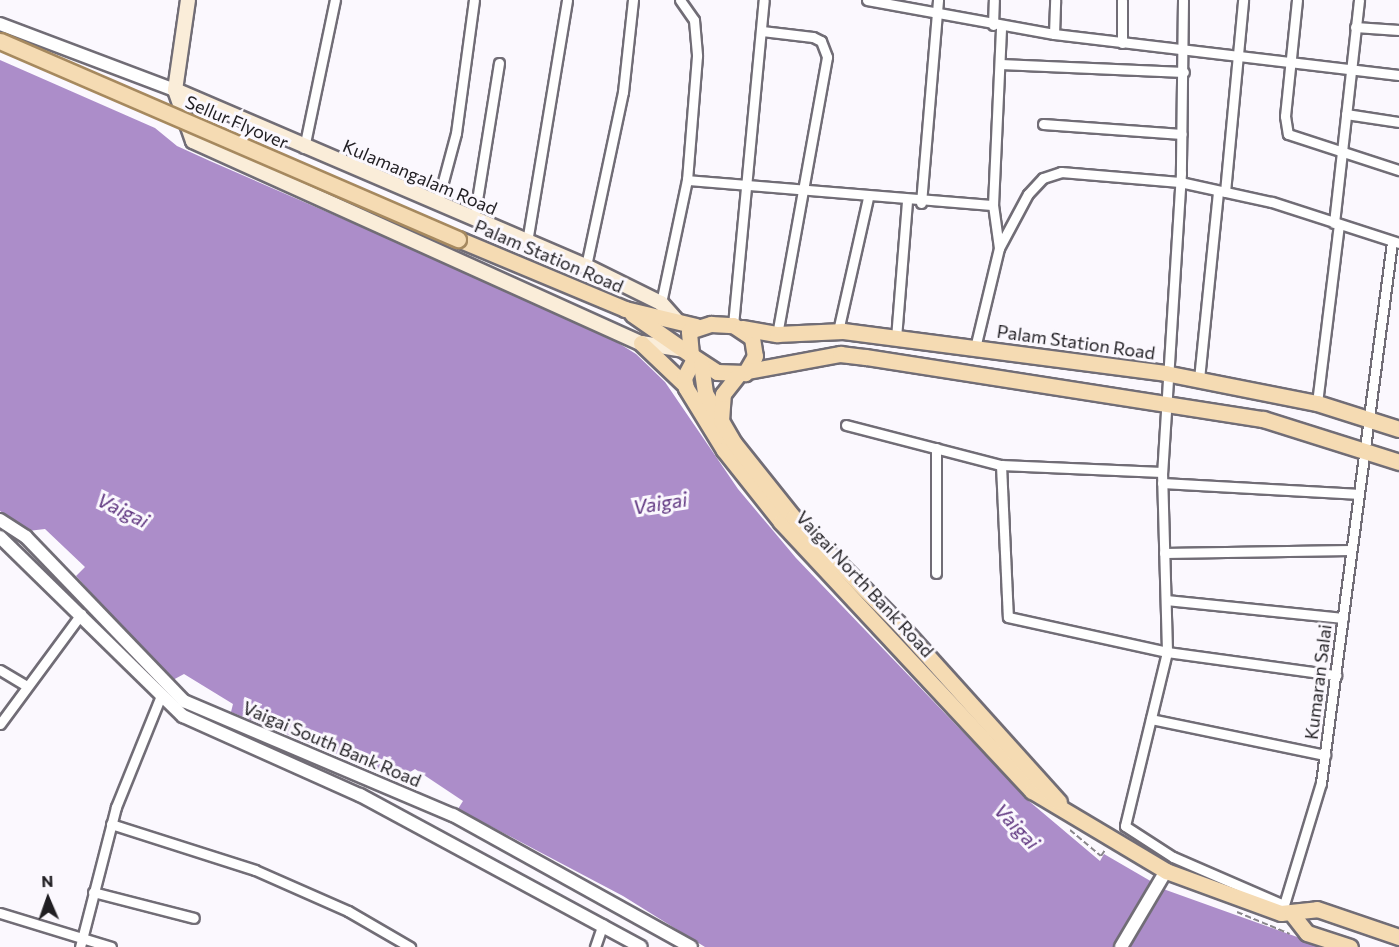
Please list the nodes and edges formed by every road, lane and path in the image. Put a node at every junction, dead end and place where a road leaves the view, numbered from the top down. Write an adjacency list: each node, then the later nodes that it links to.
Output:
1 (188, 0): 35 (main road)
2 (335, 0): 40 (street)
3 (474, 0): 51 (street)
4 (567, 0): 56 (street)
5 (633, 0): 59 (street)
6 (680, 0): 43 (street)
7 (764, 0): 23 (street)
8 (867, 0): 17 (street)
9 (938, 0): 18 (street)
10 (994, 0): 20 (street)
11 (1055, 0): 24 (street)
12 (1122, 0): 26 (street)
13 (1183, 0): 27 (street)
14 (1243, 0): 28 (street)
15 (1296, 0): 29 (street)
16 (1359, 0): 21 (street)
17 (895, 3): 18 (street)
18 (937, 16): 20 (street); 50 (street)
19 (0, 24): 35 (street)
20 (997, 25): 24 (street); 31 (street)
21 (1355, 27): 22 (street); 32 (street)
22 (1399, 30)
23 (762, 31): 45 (street); 47 (street)
24 (1054, 34): 26 (street)
25 (0, 41): 55 (main road, Sellur Flyover, bridge)
26 (1122, 43): 27 (street)
27 (1184, 52): 28 (street); 33 (street)
28 (1239, 57): 29 (street); 46 (street)
29 (1291, 62): 32 (street); 41 (street)
30 (499, 63): 53 (street)
31 (1000, 64): 33 (street); 52 (street)
32 (1350, 71): 34 (street); 36 (street)
33 (1184, 72): 39 (street)
34 (1399, 75)
35 (175, 90): 40 (main road, Kulamangalam Road); 68 (main road)
36 (1346, 114): 37 (street); 41 (street)
37 (1399, 122)
38 (1043, 124): 39 (street)
39 (1182, 134): 44 (street)
40 (304, 148): 51 (main road, Kulamangalam Road)
41 (1341, 155): 42 (street); 54 (street)
42 (1399, 170)
43 (687, 180): 45 (street); 60 (street)
44 (1180, 182): 46 (street); 58 (street); 71 (street)
45 (748, 188): 47 (street); 64 (street)
46 (1221, 191): 54 (street); 73 (street)
47 (806, 193): 48 (street); 66 (street)
48 (868, 198): 49 (street); 65 (street)
49 (907, 202): 50 (street); 67 (street)
50 (921, 203): 52 (street)
51 (437, 204): 53 (main road, Kulamangalam Road)
52 (993, 206): 58 (street)
53 (474, 219): 56 (main road, Kulamangalam Road)
54 (1336, 224): 57 (street); 76 (street)
55 (458, 239): 61 (main road, Palam Station Road)
56 (526, 242): 59 (main road, Kulamangalam Road)
57 (1395, 243): 77 (street, Kumaran Salai)
58 (999, 248): 69 (street)
59 (586, 266): 60 (main road, Kulamangalam Road)
60 (661, 303): 62 (main road, Kulamangalam Road)
61 (625, 309): 62 (main road, Palam Station Road); 70 (main road, Palam Station Road)
62 (677, 321): 63 (main road, Palam Station Road)
63 (696, 326): 64 (main road, Palam Station Road); 70 (main road)
64 (738, 326): 66 (main road, Palam Station Road); 72 (main road)
65 (838, 331): 66 (main road, Palam Station Road); 67 (main road, Palam Station Road)
66 (777, 334)
67 (896, 338): 69 (main road, Palam Station Road)
68 (641, 343): 70 (main road); 74 (main road, Vaigai North Bank Road)
69 (975, 348): 71 (main road, Palam Station Road)
70 (692, 357): 72 (main road, Palam Station Road); 74 (main road); 78 (main road, Vaigai North Bank Road)
71 (1165, 373): 73 (main road, Palam Station Road); 75 (street)
72 (742, 374): 75 (main road); 78 (main road)
73 (1199, 379): 76 (main road, Palam Station Road)
74 (685, 385): 104 (main road, Vaigai North Bank Road)
75 (1166, 403): 82 (main road); 85 (street)
76 (1317, 403): 77 (main road, Palam Station Road)
77 (1370, 420): 80 (main road, Palam Station Road); 82 (street, Kumaran Salai)
78 (721, 421): 104 (main road, Vaigai North Bank Road)
79 (846, 425): 81 (street)
80 (1399, 429)
81 (936, 448): 84 (street); 92 (street)
82 (1364, 451): 83 (main road); 87 (street, Kumaran Salai)
83 (1399, 462)
84 (1001, 465): 85 (street); 96 (street)
85 (1162, 472): 86 (street)
86 (1162, 483): 87 (street); 91 (street)
87 (1356, 494): 90 (street, Kumaran Salai)
88 (0, 520): 118 (street, Vaigai South Bank Road)
89 (0, 537): 94 (street, Vaigai South Bank Road)
90 (1350, 550): 91 (street); 95 (street, Kumaran Salai)
91 (1164, 553): 93 (street)
92 (936, 573)
93 (1166, 600): 95 (street); 96 (street)
94 (81, 614): 99 (street); 100 (street, Vaigai South Bank Road)
95 (1343, 618): 98 (street, Kumaran Salai)
96 (1167, 652): 98 (street); 101 (street)
97 (0, 670): 99 (street)
98 (1336, 675): 103 (street, Kumaran Salai)
99 (25, 685): 102 (street)
100 (160, 698): 105 (street); 111 (street, Vaigai South Bank Road)
101 (1151, 719): 103 (street); 108 (street)
102 (0, 724)
103 (1325, 755): 108 (street, Kumaran Salai)
104 (1069, 811): 106 (main road, Vaigai North Bank Road)
105 (111, 824): 107 (street); 115 (street)
106 (1162, 876): 108 (main road, Vaigai North Bank Road); 119 (street)
107 (93, 892): 110 (street); 113 (street)
108 (1286, 911): 112 (main road, Vaigai North Bank Road); 120 (main road, Vaigai North Bank Road)
109 (0, 913): 113 (street)
110 (194, 918)
111 (603, 924): 116 (street); 117 (street, Vaigai South Bank Road)
112 (1399, 937)
113 (80, 942): 114 (street)
114 (111, 947)
115 (410, 947)
116 (595, 947)
117 (641, 947)
118 (692, 947)
119 (1121, 947)
120 (1350, 947)

